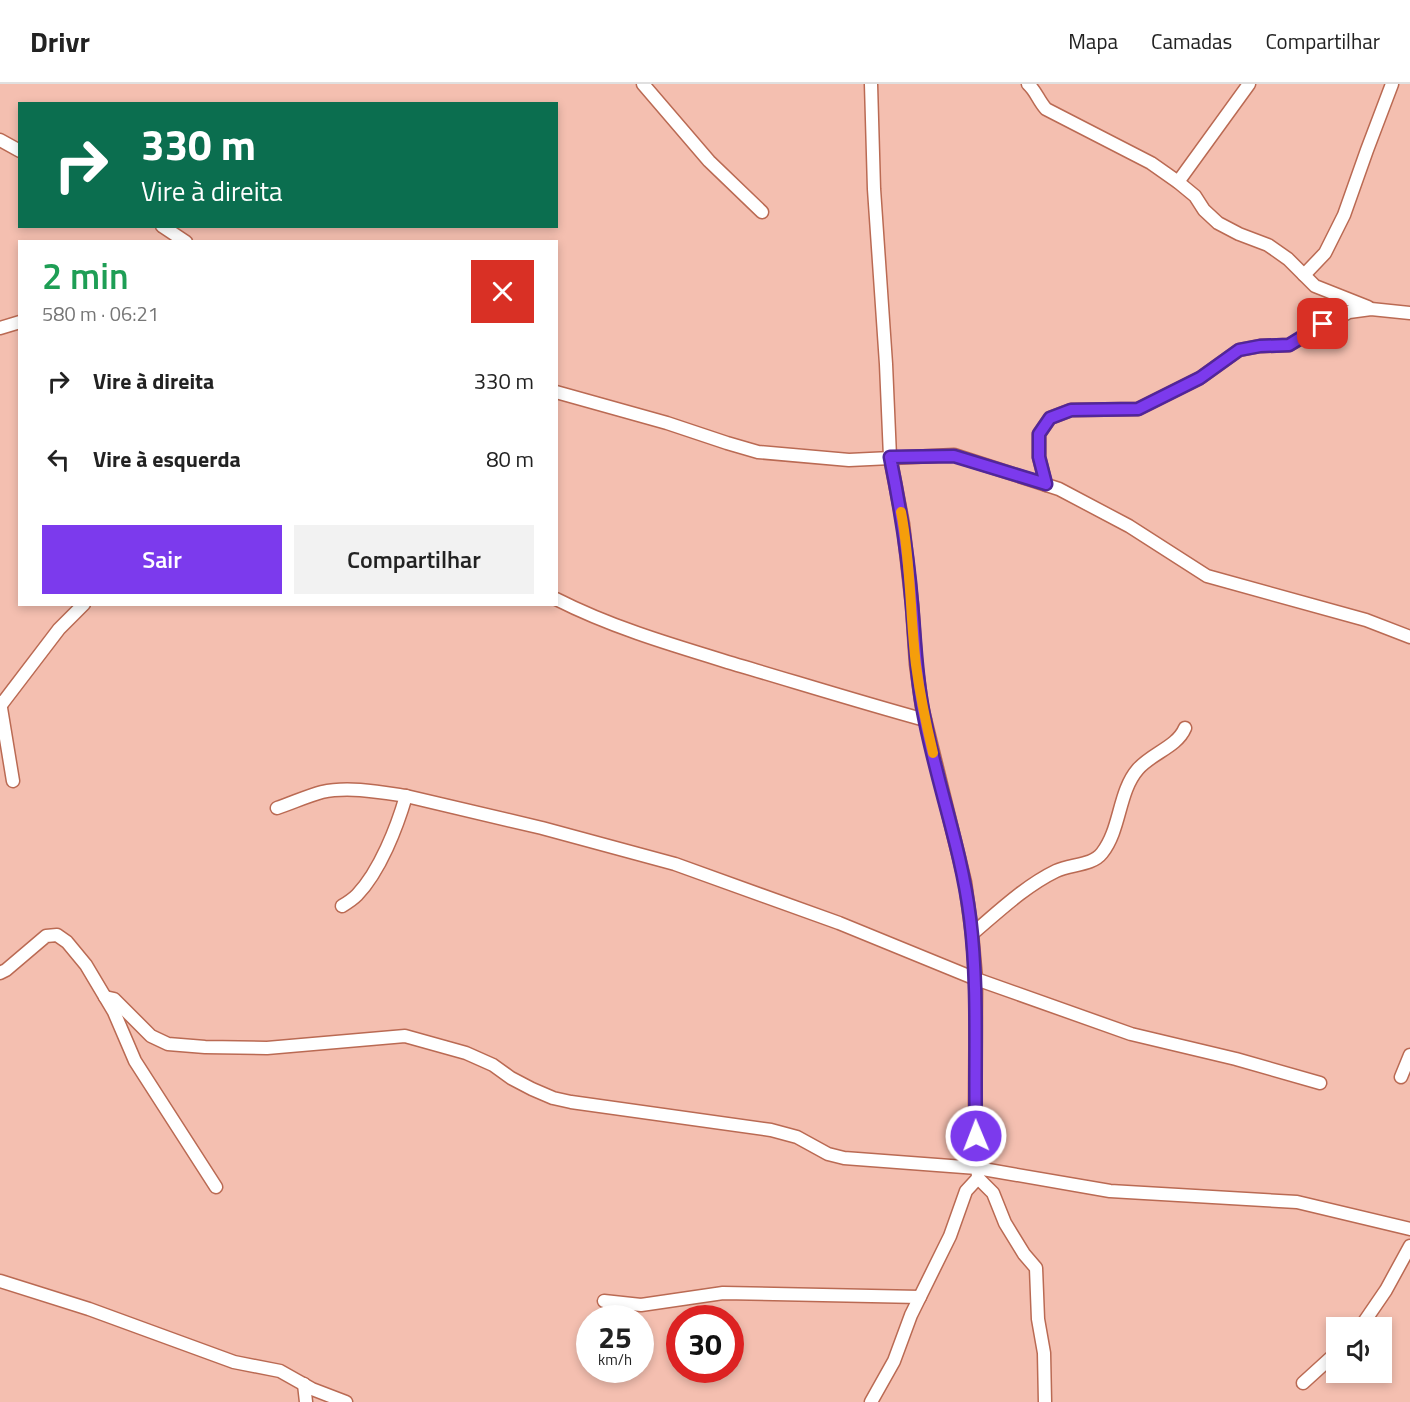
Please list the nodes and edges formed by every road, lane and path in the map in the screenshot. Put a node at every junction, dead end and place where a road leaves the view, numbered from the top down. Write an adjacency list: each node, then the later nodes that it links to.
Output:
1 (643, 84): 9 (street)
2 (871, 84): 20 (street)
3 (1028, 84): 8 (street)
4 (1249, 84): 8 (street)
5 (1392, 84): 12 (street)
6 (0, 140): 7 (street)
7 (18, 150)
8 (1178, 182): 12 (street)
9 (762, 212)
10 (165, 228): 11 (street)
11 (183, 240)
12 (1304, 275): 14 (street)
13 (1410, 305): 15 (street)
14 (1371, 309): 15 (street); 21 (street)
15 (1389, 310): 16 (street)
16 (1410, 313)
17 (18, 322): 18 (street)
18 (0, 327)
19 (558, 393): 20 (street)
20 (890, 457): 21 (street); 26 (street)
21 (1046, 484): 24 (street)
22 (558, 600): 26 (street)
23 (82, 606): 25 (street)
24 (1410, 637)
25 (1, 704): 28 (street)
26 (925, 720): 32 (street)
27 (1185, 728): 32 (street)
28 (13, 781)
29 (406, 796): 30 (street); 31 (street); 34 (street)
30 (277, 808)
31 (342, 906)
32 (972, 934): 34 (street)
33 (0, 973): 35 (street)
34 (976, 979): 38 (street); 39 (street)
35 (105, 997): 39 (street); 40 (street)
36 (1410, 1055): 37 (street)
37 (1401, 1077)
38 (1320, 1083)
39 (977, 1173): 41 (street); 44 (street); 53 (street)
40 (216, 1187)
41 (1410, 1229)
42 (1410, 1246): 46 (street)
43 (0, 1281): 49 (street)
44 (920, 1297): 45 (street); 52 (street)
45 (604, 1301)
46 (1368, 1317)
47 (1326, 1362): 48 (street)
48 (1303, 1383)
49 (304, 1384): 50 (street); 51 (street)
50 (306, 1402)
51 (346, 1402)
52 (871, 1402)
53 (1046, 1402)

